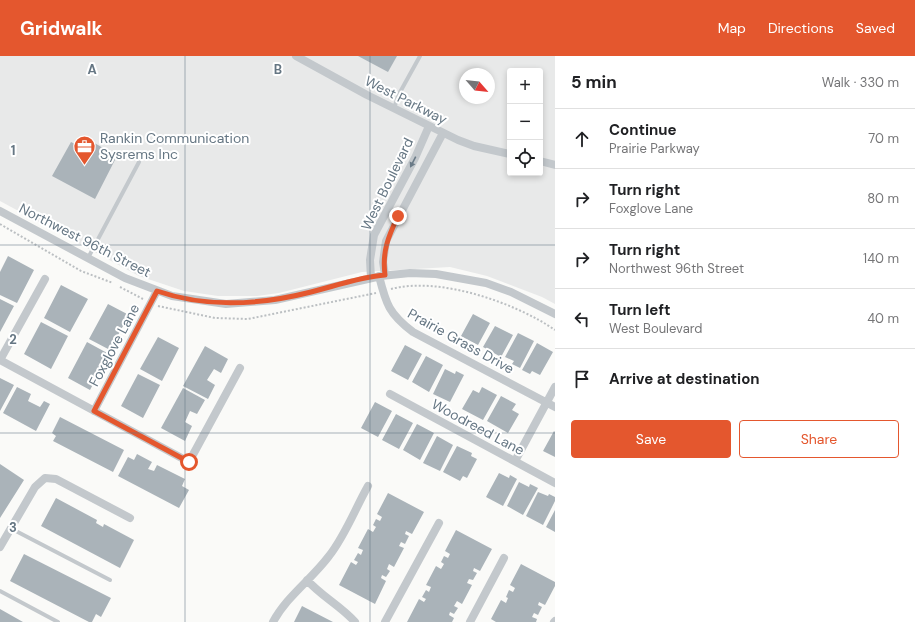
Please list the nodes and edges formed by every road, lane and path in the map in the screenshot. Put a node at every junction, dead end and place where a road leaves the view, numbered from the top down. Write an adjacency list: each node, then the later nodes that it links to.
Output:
1 (296, 56): 3 (street, West Parkway)
2 (420, 56): 3 (lane)
3 (394, 108): 4 (street, West Parkway)
4 (429, 126): 5 (street, West Parkway); 12 (street, West Boulevard, one-way to 12)
5 (443, 133): 6 (street, West Parkway); 12 (street, West Boulevard)
6 (507, 153)
7 (139, 162): 11 (lane)
8 (543, 162): 9 (street)
9 (555, 165)
10 (0, 211): 11 (street, Northwest 96th Street)
11 (88, 258): 14 (street, Northwest 96th Street)
12 (378, 276): 14 (street, Northwest 96th Street); 15 (street, Northwest 96th Street); 20 (street, Prairie Grass Drive)
13 (44, 279): 16 (street)
14 (157, 291): 22 (street, Foxglove Lane)
15 (555, 314)
16 (0, 360): 22 (street)
17 (240, 368): 22 (street)
18 (555, 387): 20 (street)
19 (390, 394): 23 (street, Woodreed Lane)
20 (546, 402): 21 (street, Prairie Grass Drive); 23 (street)
21 (555, 407)
22 (94, 411)
23 (515, 461): 24 (street, Woodreed Lane)
24 (555, 483)
25 (368, 486): 32 (street)
26 (130, 518): 28 (street)
27 (439, 523): 37 (street)
28 (12, 529): 29 (street); 31 (lane)
29 (0, 547)
30 (504, 558): 38 (street)
31 (110, 580)
32 (307, 580): 35 (street); 36 (street)
33 (0, 591): 34 (lane)
34 (58, 622)
35 (273, 622)
36 (355, 622)
37 (385, 622)
38 (470, 622)

